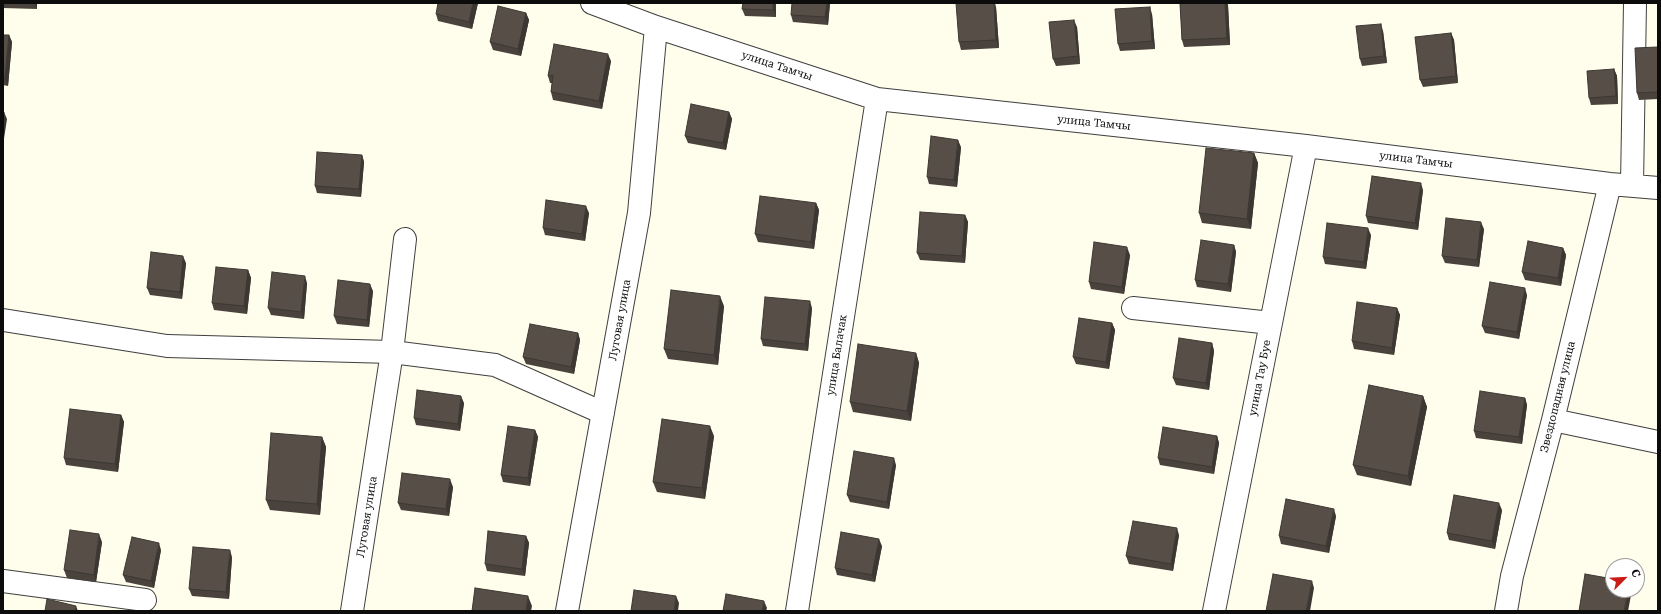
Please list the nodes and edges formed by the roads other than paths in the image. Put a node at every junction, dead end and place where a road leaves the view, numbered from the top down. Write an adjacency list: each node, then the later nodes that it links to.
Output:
1 (592, 3): 3 (street, улица Тамчы)
2 (1634, 3): 7 (street)
3 (656, 27): 4 (street, улица Тамчы); 14 (street, Луговая улица)
4 (877, 99): 5 (street, улица Тамчы); 21 (street, улица Балачак)
5 (1306, 146): 6 (street, улица Тамчы); 12 (street, улица Тау Буе)
6 (1610, 184): 7 (street, улица Тамчы); 15 (street, Звездопадная улица)
7 (1632, 186): 8 (street, улица Тамчы)
8 (1658, 188)
9 (405, 239): 13 (street, Луговая улица)
10 (1133, 308): 12 (street)
11 (3, 320): 13 (street)
12 (1270, 323): 22 (street, улица Тау Буе)
13 (392, 352): 14 (street); 19 (street, Луговая улица)
14 (603, 413): 20 (street, Луговая улица)
15 (1553, 420): 16 (street); 23 (street, Звездопадная улица)
16 (1658, 442)
17 (3, 581): 18 (street)
18 (145, 600)
19 (352, 611)
20 (567, 611)
21 (797, 611)
22 (1214, 611)
23 (1506, 611)

